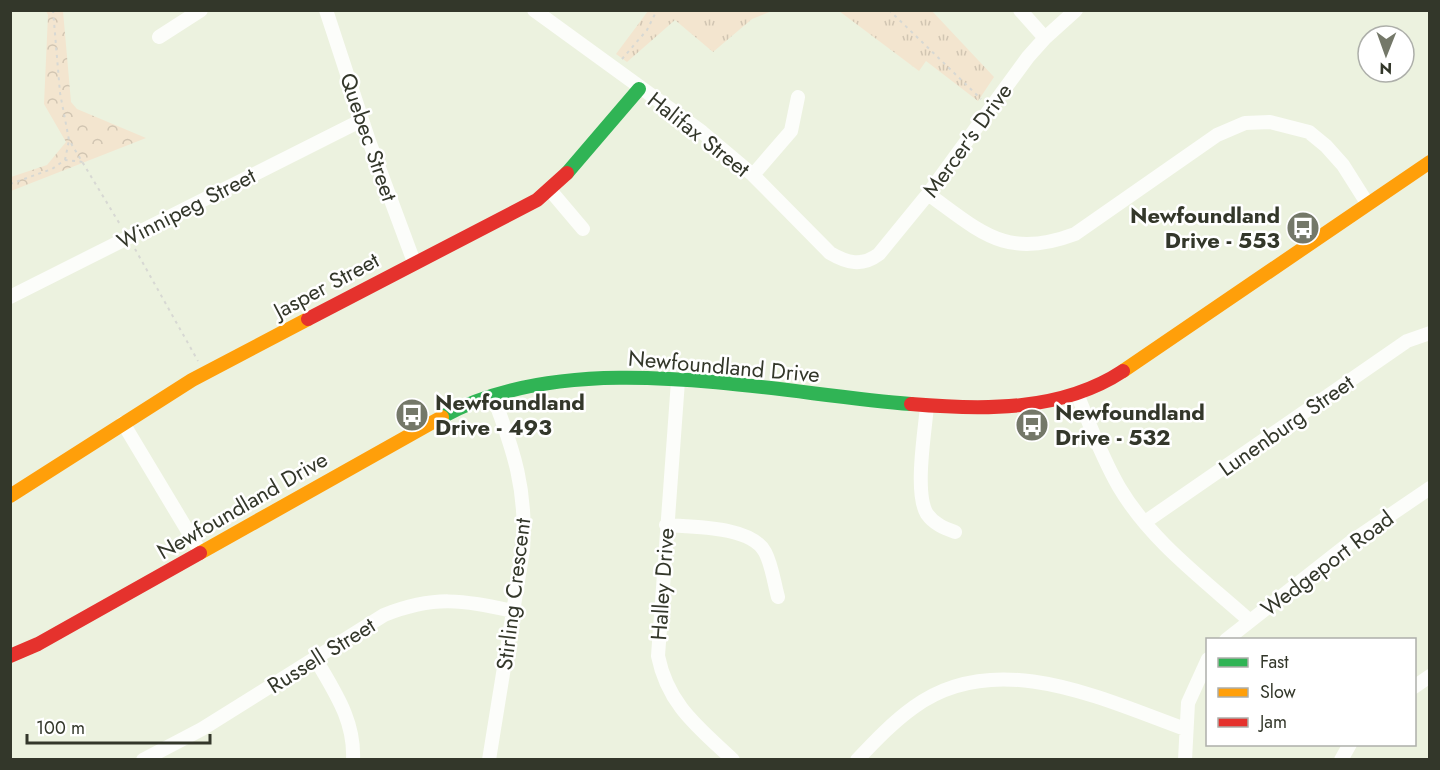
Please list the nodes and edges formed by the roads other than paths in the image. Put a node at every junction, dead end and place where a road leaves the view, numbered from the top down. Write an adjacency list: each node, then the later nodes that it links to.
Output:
1 (201, 10): 6 (street)
2 (326, 10): 10 (street, Quebec Street)
3 (534, 10): 8 (street, Halifax Street)
4 (1020, 10): 7 (street)
5 (1076, 10): 7 (street, Mercer's Drive)
6 (159, 37)
7 (1045, 38): 14 (street, Mercer's Drive)
8 (639, 88): 12 (street, Halifax Street); 13 (street, Jasper Street)
9 (798, 97): 12 (street)
10 (362, 120): 17 (street, Quebec Street); 19 (street, Winnipeg Street)
11 (1430, 162): 15 (street, Newfoundland Drive)
12 (753, 175): 18 (street, Halifax Street)
13 (550, 190): 16 (street); 17 (street, Jasper Street)
14 (928, 194): 15 (street); 18 (street, Mercer's Drive)
15 (1367, 203): 22 (street, Newfoundland Drive)
16 (583, 229)
17 (414, 262): 25 (street, Jasper Street)
18 (856, 264)
19 (10, 297)
20 (1430, 333): 28 (street, Lunenburg Street)
21 (678, 381): 23 (street, Newfoundland Drive); 24 (street, Newfoundland Drive); 29 (street, Halley Drive)
22 (1077, 394): 24 (street, Newfoundland Drive); 28 (street)
23 (493, 396): 31 (street, Newfoundland Drive); 33 (street, Stirling Crescent)
24 (927, 406): 30 (street)
25 (123, 423): 27 (street, Jasper Street); 31 (street)
26 (1430, 488): 34 (street, Wedgeport Road)
27 (10, 496)
28 (1145, 522): 34 (street)
29 (666, 525): 32 (street); 46 (street, Halley Drive)
30 (955, 532)
31 (201, 553): 36 (street, Newfoundland Drive)
32 (778, 597)
33 (513, 611): 37 (street, Russell Street); 45 (street, Stirling Crescent)
34 (1250, 621): 35 (street, Wedgeport Road)
35 (1227, 638)
36 (10, 656)
37 (315, 658): 43 (street, Russell Street); 44 (street)
38 (1206, 663): 41 (street)
39 (1430, 676): 40 (street)
40 (1416, 686)
41 (1185, 729): 47 (street); 48 (street)
42 (1349, 746): 49 (street)
43 (143, 759)
44 (354, 759)
45 (489, 759)
46 (733, 759)
47 (856, 759)
48 (1185, 759)
49 (1341, 759)

